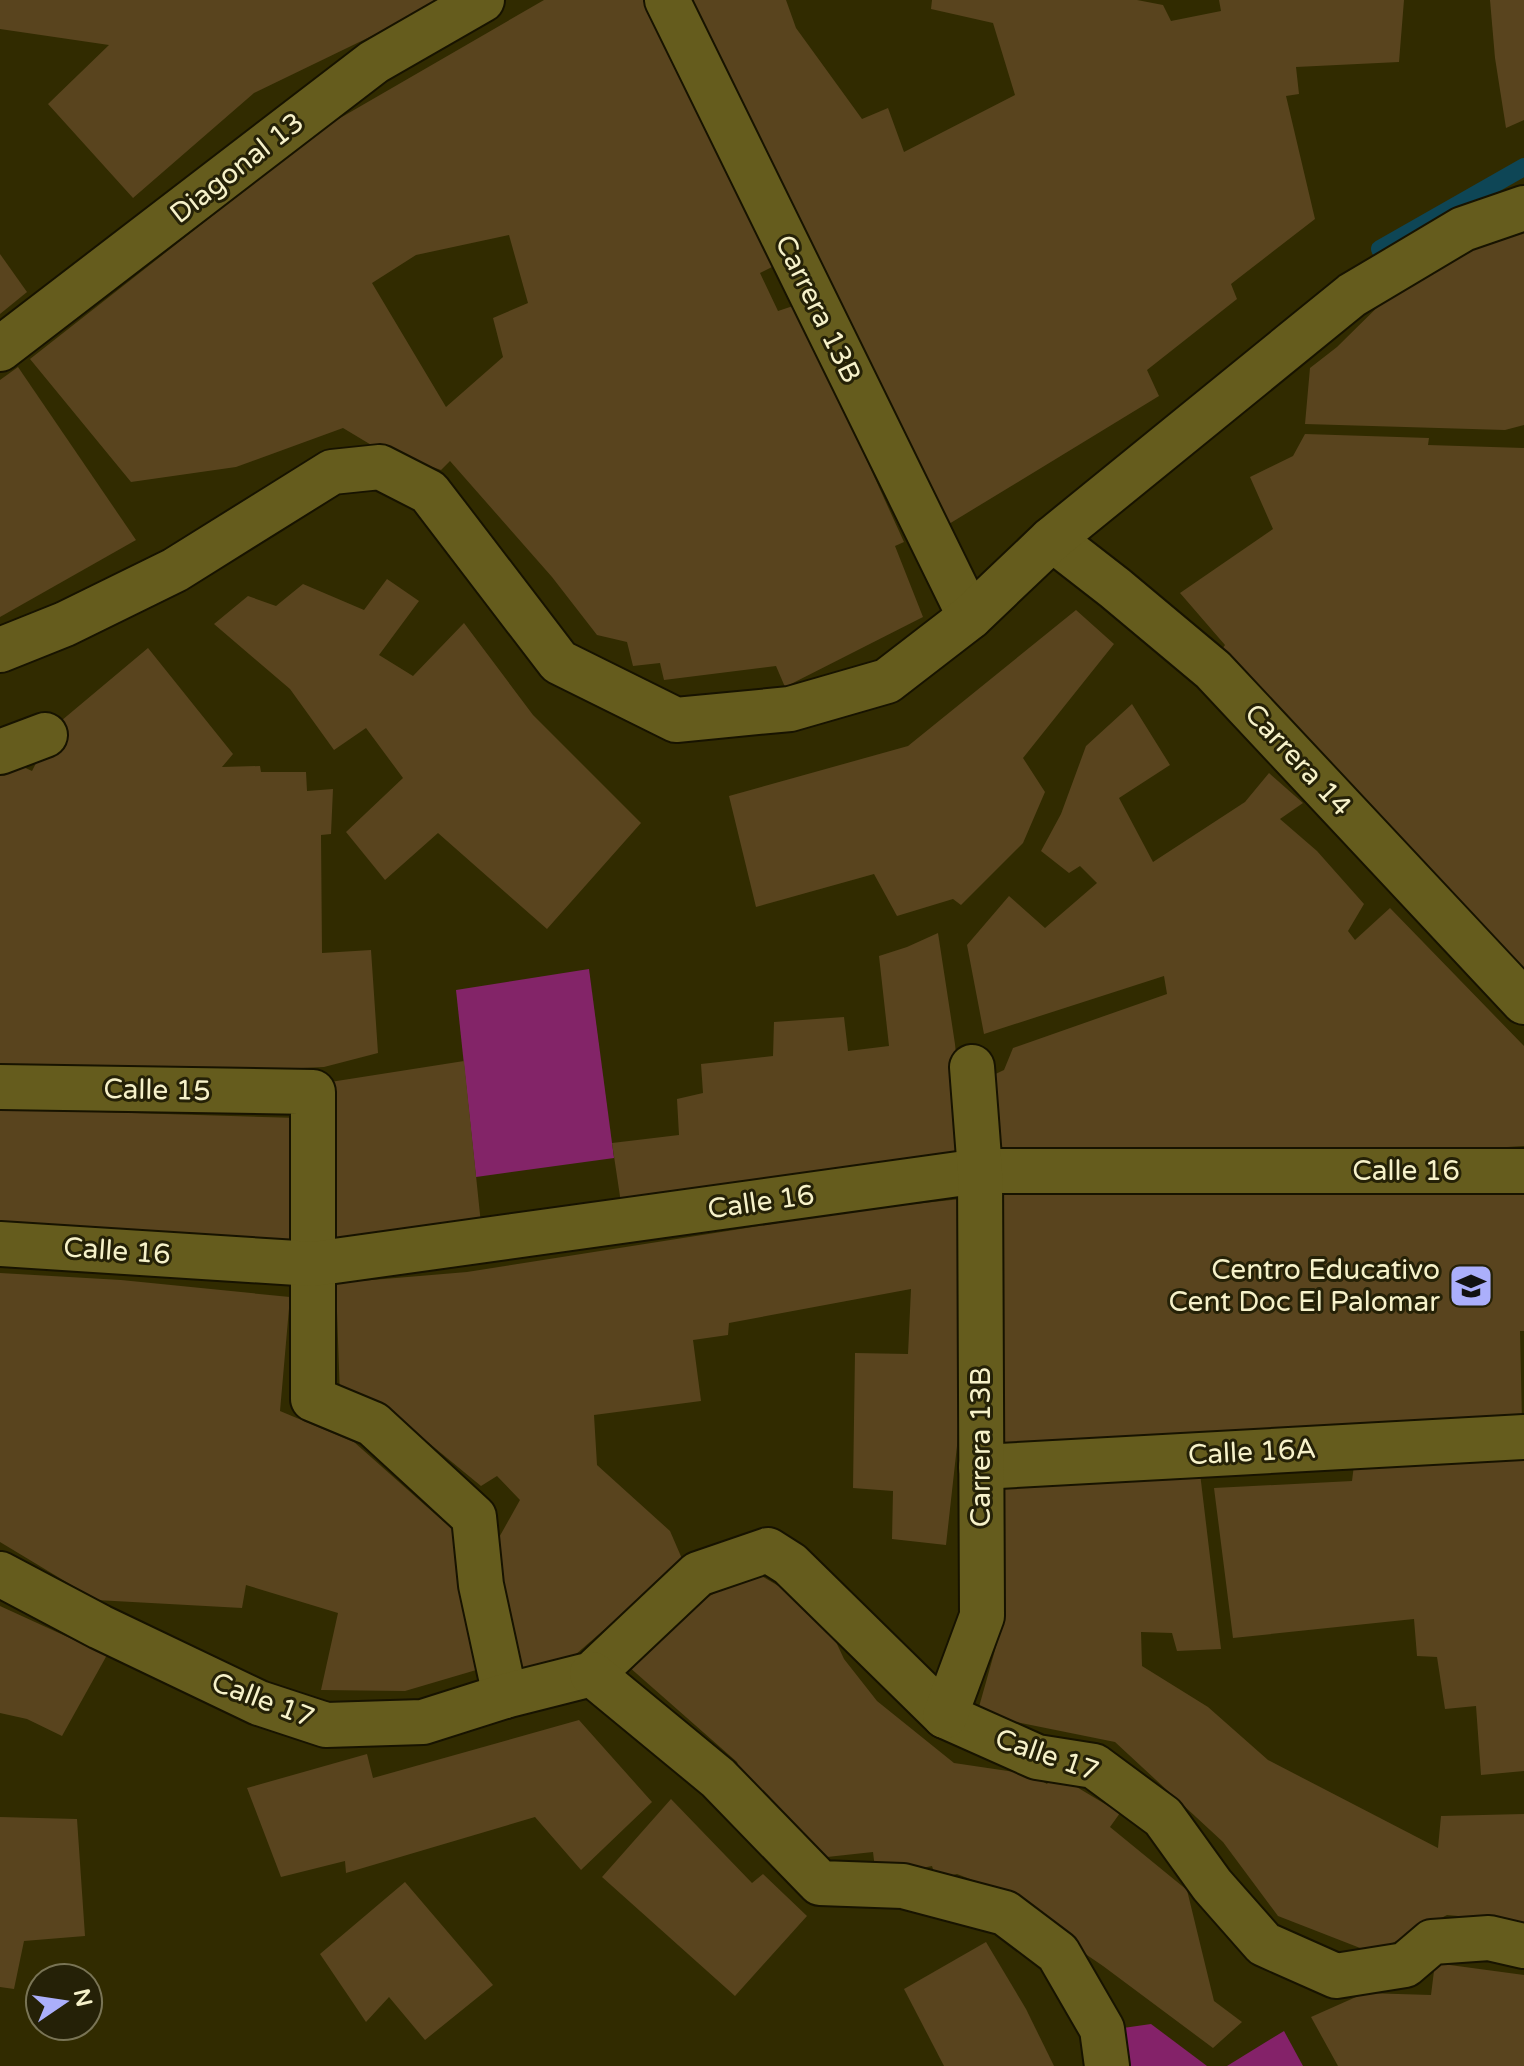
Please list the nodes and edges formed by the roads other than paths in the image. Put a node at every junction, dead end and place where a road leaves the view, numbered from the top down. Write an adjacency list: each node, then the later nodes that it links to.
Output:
1 (482, 0): 4 (street, Diagonal 13)
2 (667, 0): 6 (street, Carrera 13B)
3 (1524, 208): 5 (street)
4 (0, 349)
5 (1052, 539): 6 (street); 10 (street, Carrera 14)
6 (970, 617): 7 (street)
7 (0, 650)
8 (45, 735): 9 (street)
9 (0, 752)
10 (1524, 1002)
11 (972, 1067): 13 (street, Carrera 13B)
12 (0, 1087): 16 (street, Calle 15)
13 (980, 1171): 14 (street, Calle 16); 16 (street, Calle 16); 18 (street, Carrera 13B)
14 (1524, 1171)
15 (0, 1244): 16 (street, Calle 16)
16 (313, 1264): 21 (street)
17 (1524, 1437): 18 (street, Calle 16A)
18 (981, 1467): 22 (street, Carrera 13B)
19 (0, 1574): 21 (street, Calle 17)
20 (592, 1674): 21 (street, Calle 17); 22 (street, Calle 17); 24 (street)
21 (505, 1696)
22 (945, 1716): 23 (street, Calle 17)
23 (1524, 1946)
24 (1107, 2066)

